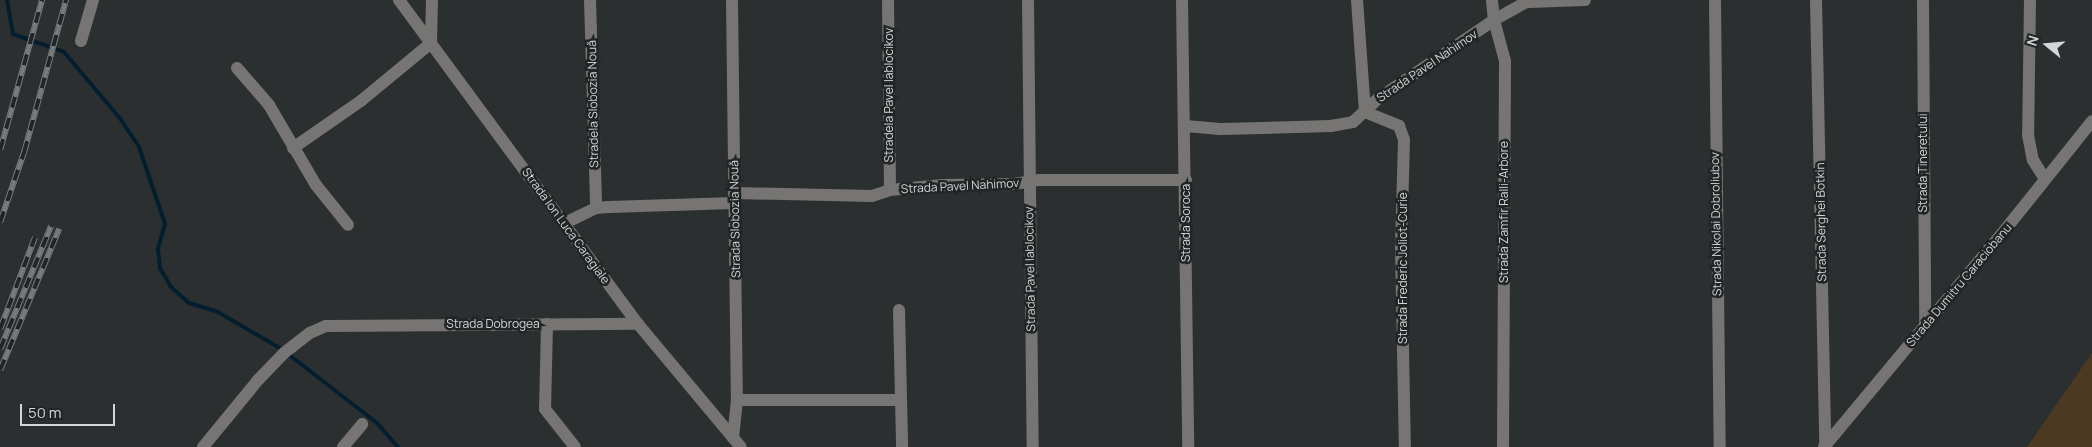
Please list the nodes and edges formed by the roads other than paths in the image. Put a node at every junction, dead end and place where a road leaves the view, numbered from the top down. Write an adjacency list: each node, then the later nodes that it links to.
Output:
1 (93, 0): 18 (street)
2 (399, 0): 19 (street, Strada Ion Luca Caragiale)
3 (432, 0): 19 (street)
4 (590, 0): 30 (street, Stradela Slobozia Nouă)
5 (732, 0): 29 (street, Strada Slobozia Nouă)
6 (888, 0): 28 (street, Stradela Pavel Iablocikov)
7 (1028, 0): 27 (street, Strada Pavel Iablocikov)
8 (1182, 0): 23 (street, Strada Soroca)
9 (1357, 0): 21 (street)
10 (1492, 0): 17 (street, Strada Zamfir Ralli-Arbore)
11 (1585, 0): 16 (street)
12 (1715, 0): 50 (street, Strada Nikolai Dobroliubov)
13 (1816, 0): 41 (street, Strada Serghei Botkin)
14 (1922, 0): 36 (street, Strada Tineretului)
15 (2030, 0): 25 (street)
16 (1530, 1): 17 (street)
17 (1494, 20): 21 (street, Strada Pavel Nahimov); 49 (street, Strada Zamfir Ralli-Arbore)
18 (81, 41)
19 (431, 43): 24 (street); 31 (street, Strada Ion Luca Caragiale)
20 (237, 68): 24 (street)
21 (1365, 112): 23 (street, Strada Pavel Nahimov); 48 (street, Strada Frederic Joliot-Curie)
22 (2092, 121): 25 (street, Strada Dumitru Caraciobanu)
23 (1186, 126): 26 (street, Strada Soroca)
24 (293, 148): 32 (street)
25 (2045, 179): 36 (street, Strada Dumitru Caraciobanu)
26 (1186, 180): 27 (street, Strada Pavel Nahimov); 47 (street, Strada Soroca)
27 (1028, 182): 28 (street, Strada Pavel Nahimov); 46 (street, Strada Pavel Iablocikov)
28 (890, 190): 29 (street, Strada Pavel Nahimov)
29 (734, 198): 30 (street, Strada Pavel Nahimov); 37 (street, Strada Slobozia Nouă)
30 (596, 208): 31 (street, Strada Pavel Nahimov)
31 (565, 223): 35 (street, Strada Ion Luca Caragiale)
32 (348, 225)
33 (899, 310): 38 (street)
34 (548, 324): 35 (street, Strada Dobrogea); 42 (street, Strada Dobrogea); 44 (street)
35 (638, 324): 40 (street, Strada Ion Luca Caragiale)
36 (1925, 326): 41 (street, Strada Dumitru Caraciobanu)
37 (737, 400): 38 (street); 40 (street, Strada Slobozia Nouă)
38 (899, 400): 45 (street)
39 (362, 424): 43 (street)
40 (737, 442)
41 (1824, 446)
42 (203, 447)
43 (343, 447)
44 (575, 447)
45 (902, 447)
46 (1033, 447)
47 (1188, 447)
48 (1405, 447)
49 (1503, 447)
50 (1720, 447)

